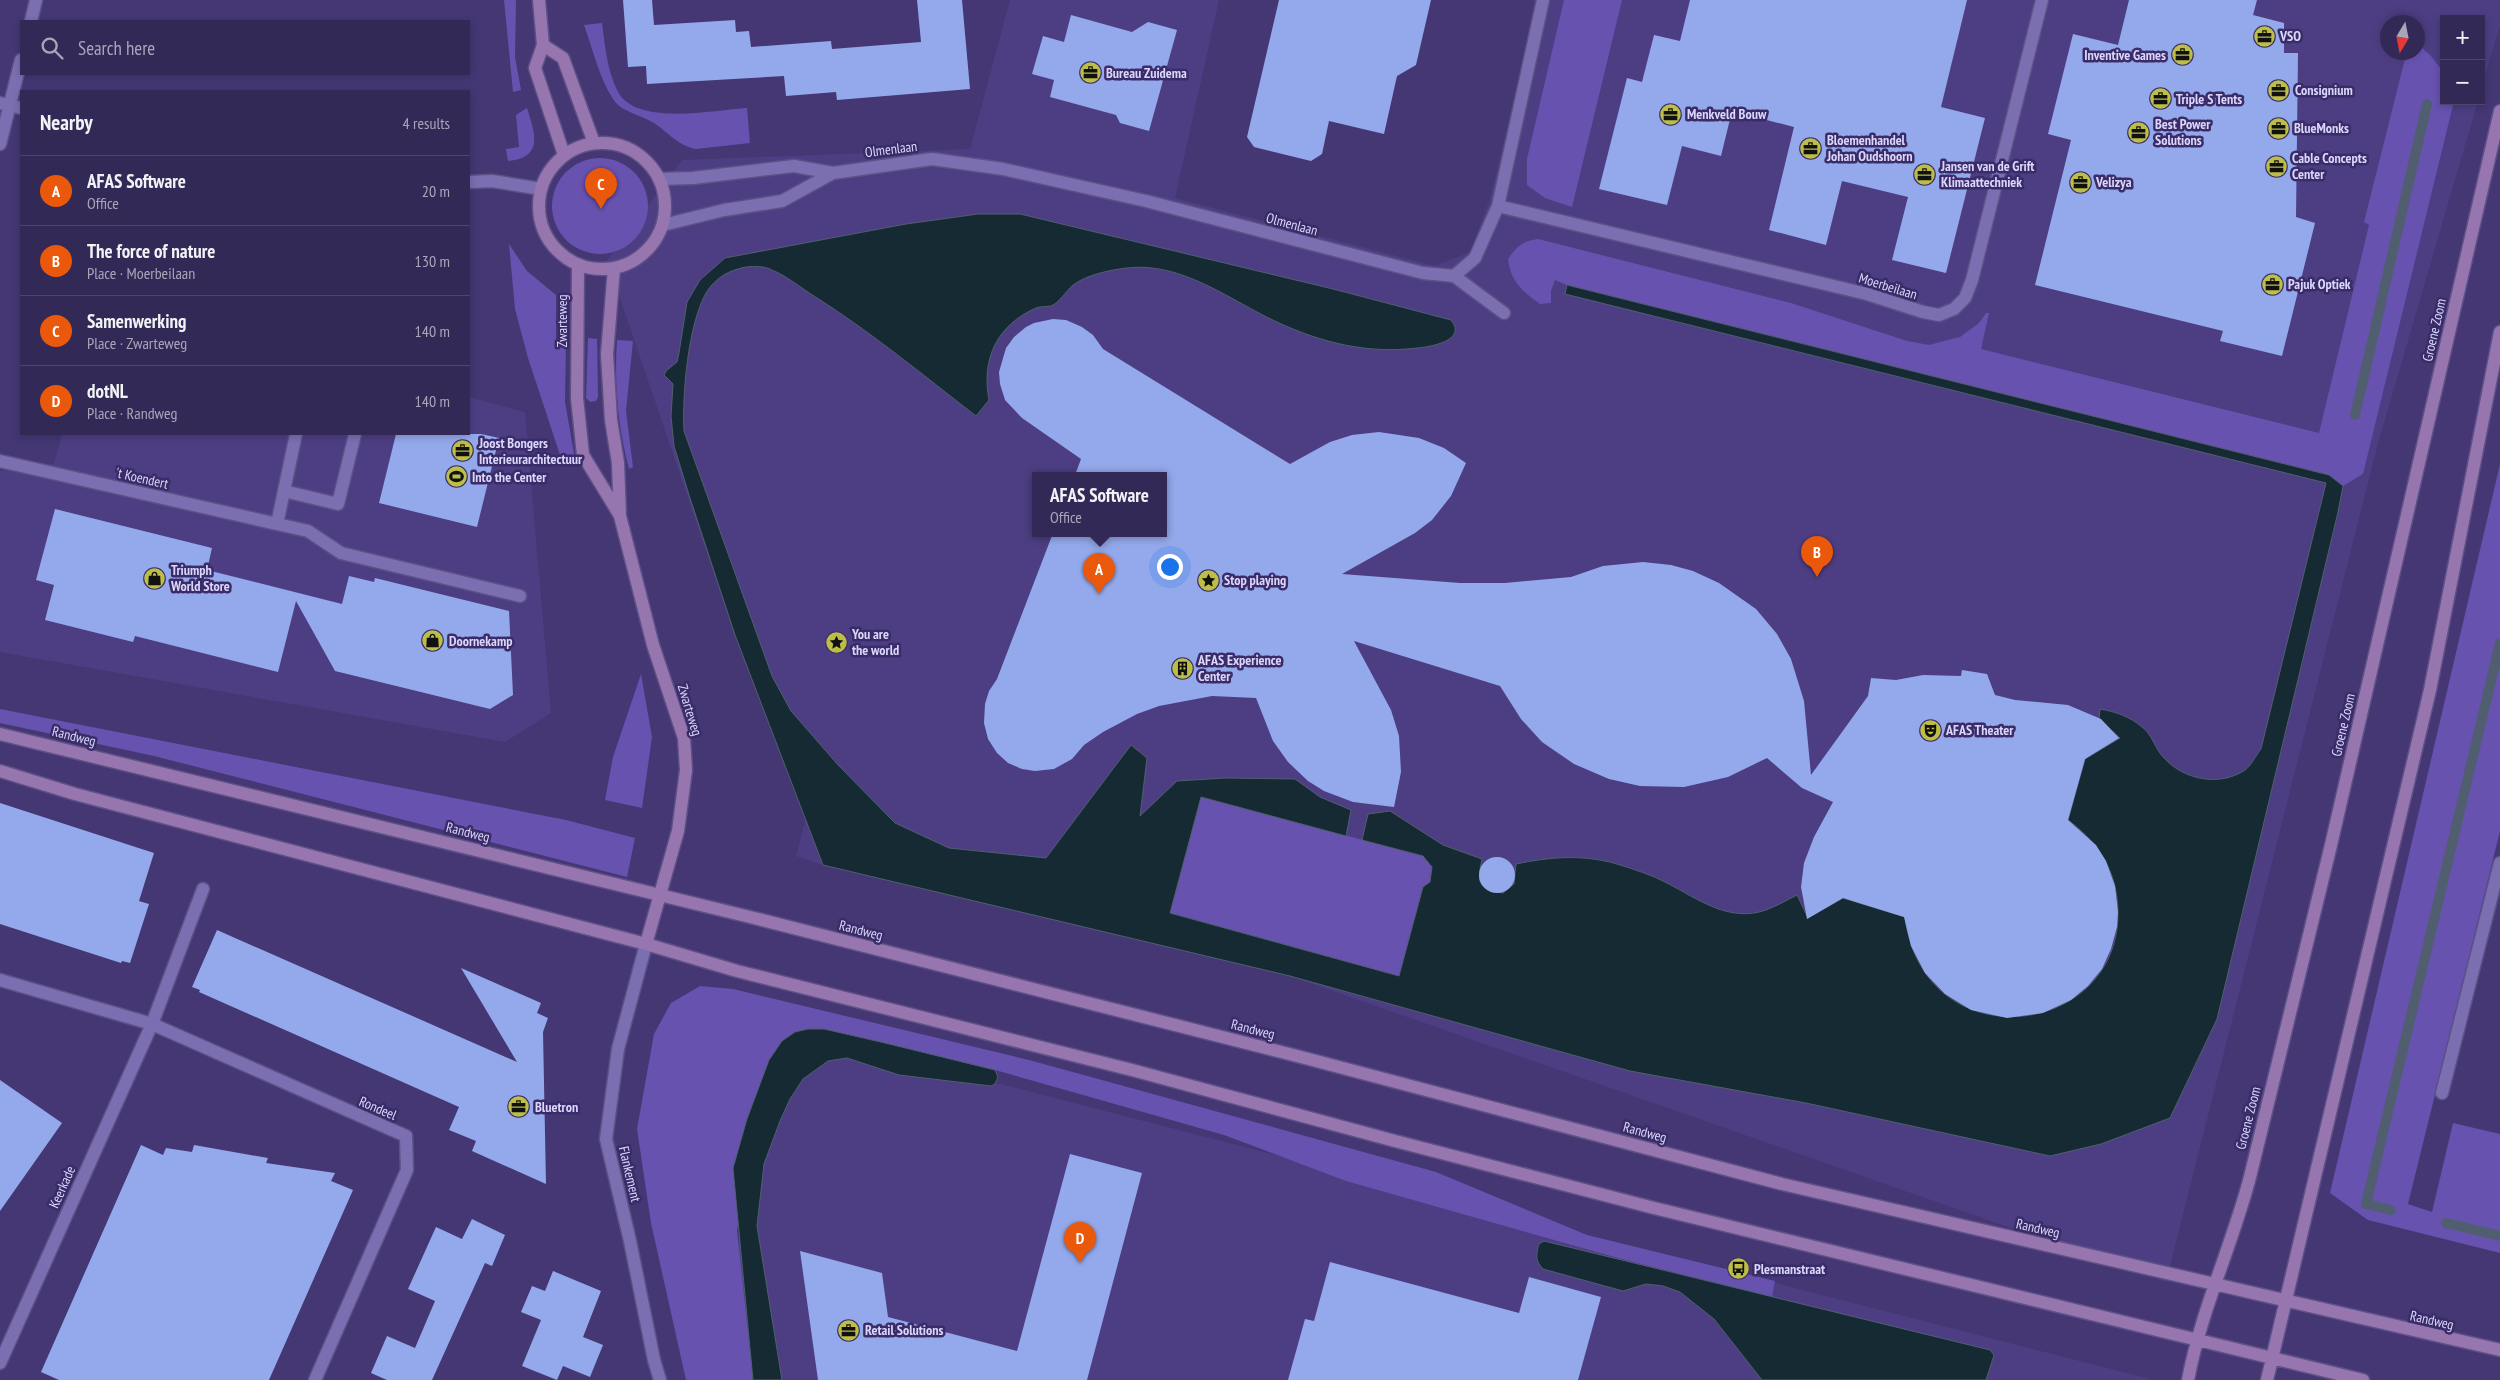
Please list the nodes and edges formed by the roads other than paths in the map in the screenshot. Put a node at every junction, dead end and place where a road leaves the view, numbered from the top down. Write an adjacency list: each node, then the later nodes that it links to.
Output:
1 (36, 0): 5 (street)
2 (539, 0): 6 (main road)
3 (1543, 0): 17 (street)
4 (2042, 0): 17 (street, Moerbeilaan)
5 (31, 20)
6 (543, 45): 10 (main road); 12 (main road)
7 (20, 64): 8 (street)
8 (11, 105): 11 (street)
9 (2500, 111): 40 (main road, Groene Zoom)
10 (594, 143): 12 (main road); 14 (main road)
11 (0, 144)
12 (564, 155): 16 (main road)
13 (833, 173): 14 (street, Olmenlaan); 18 (street, Olmenlaan); 21 (street, Olmenlaan)
14 (659, 179): 18 (main road)
15 (470, 182): 16 (street)
16 (541, 188): 19 (main road)
17 (1498, 206): 21 (street)
18 (663, 225): 20 (main road)
19 (578, 265): 20 (main road); 28 (main road, Zwarteweg)
20 (614, 268): 28 (main road, Zwarteweg)
21 (1454, 276): 22 (street)
22 (1504, 313)
23 (2500, 332): 41 (main road)
24 (296, 435): 27 (street)
25 (355, 435): 27 (street)
26 (0, 461): 29 (street, 't Koendert)
27 (284, 490): 29 (street)
28 (620, 516): 35 (main road, Zwarteweg)
29 (276, 524): 30 (street, 't Koendert)
30 (520, 596)
31 (0, 734): 35 (main road, Randweg)
32 (0, 771): 36 (main road)
33 (2500, 863): 39 (street)
34 (203, 889): 38 (street)
35 (659, 896): 36 (main road, Zwarteweg); 40 (main road, Randweg)
36 (646, 944): 42 (main road); 47 (street, Flankement)
37 (0, 980): 38 (street, Rondeel)
38 (152, 1024): 44 (street, Keerkade); 46 (street, Rondeel)
39 (2442, 1093)
40 (2215, 1284): 41 (main road, Randweg); 42 (main road, Groene Zoom)
41 (2286, 1300): 43 (main road, Randweg); 45 (main road)
42 (2196, 1340): 45 (main road); 48 (main road)
43 (2500, 1350)
44 (2, 1355)
45 (2273, 1359): 49 (main road); 50 (main road)
46 (315, 1380)
47 (660, 1380)
48 (2188, 1380)
49 (2267, 1380)
50 (2363, 1380)

